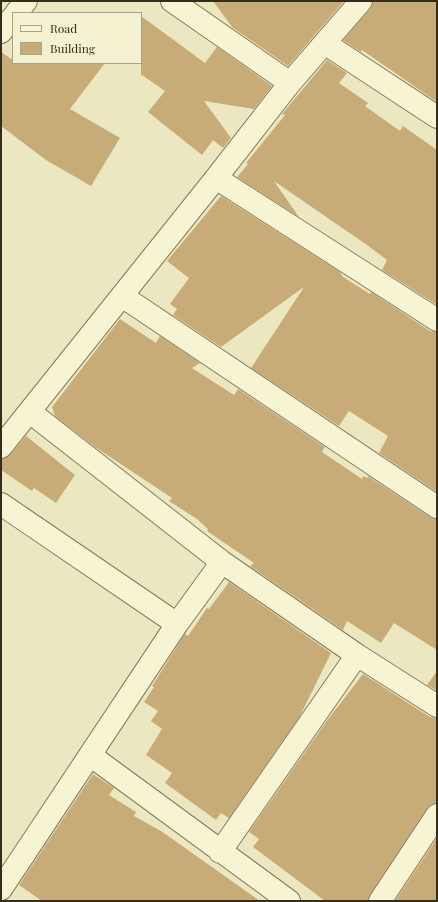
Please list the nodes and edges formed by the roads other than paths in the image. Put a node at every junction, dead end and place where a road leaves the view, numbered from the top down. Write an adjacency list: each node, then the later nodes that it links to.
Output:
1 (26, 1): 4 (street)
2 (172, 1): 8 (street)
3 (362, 1): 7 (street)
4 (17, 12)
5 (12, 18): 6 (street)
6 (1, 32)
7 (326, 44): 8 (street); 9 (street)
8 (290, 83): 10 (street)
9 (437, 117)
10 (216, 178): 11 (street); 12 (street)
11 (122, 296): 13 (street); 16 (street)
12 (437, 320)
13 (30, 412): 14 (street); 17 (street)
14 (1, 447)
15 (1, 504): 18 (street)
16 (437, 507)
17 (222, 562): 18 (street); 19 (street)
18 (176, 624): 21 (street)
19 (358, 655): 20 (street); 23 (street)
20 (437, 706)
21 (90, 755): 23 (street); 24 (street)
22 (437, 815): 28 (street)
23 (220, 852): 27 (street)
24 (1, 889)
25 (1, 894): 26 (street)
26 (11, 901)
27 (289, 901)
28 (380, 901)

